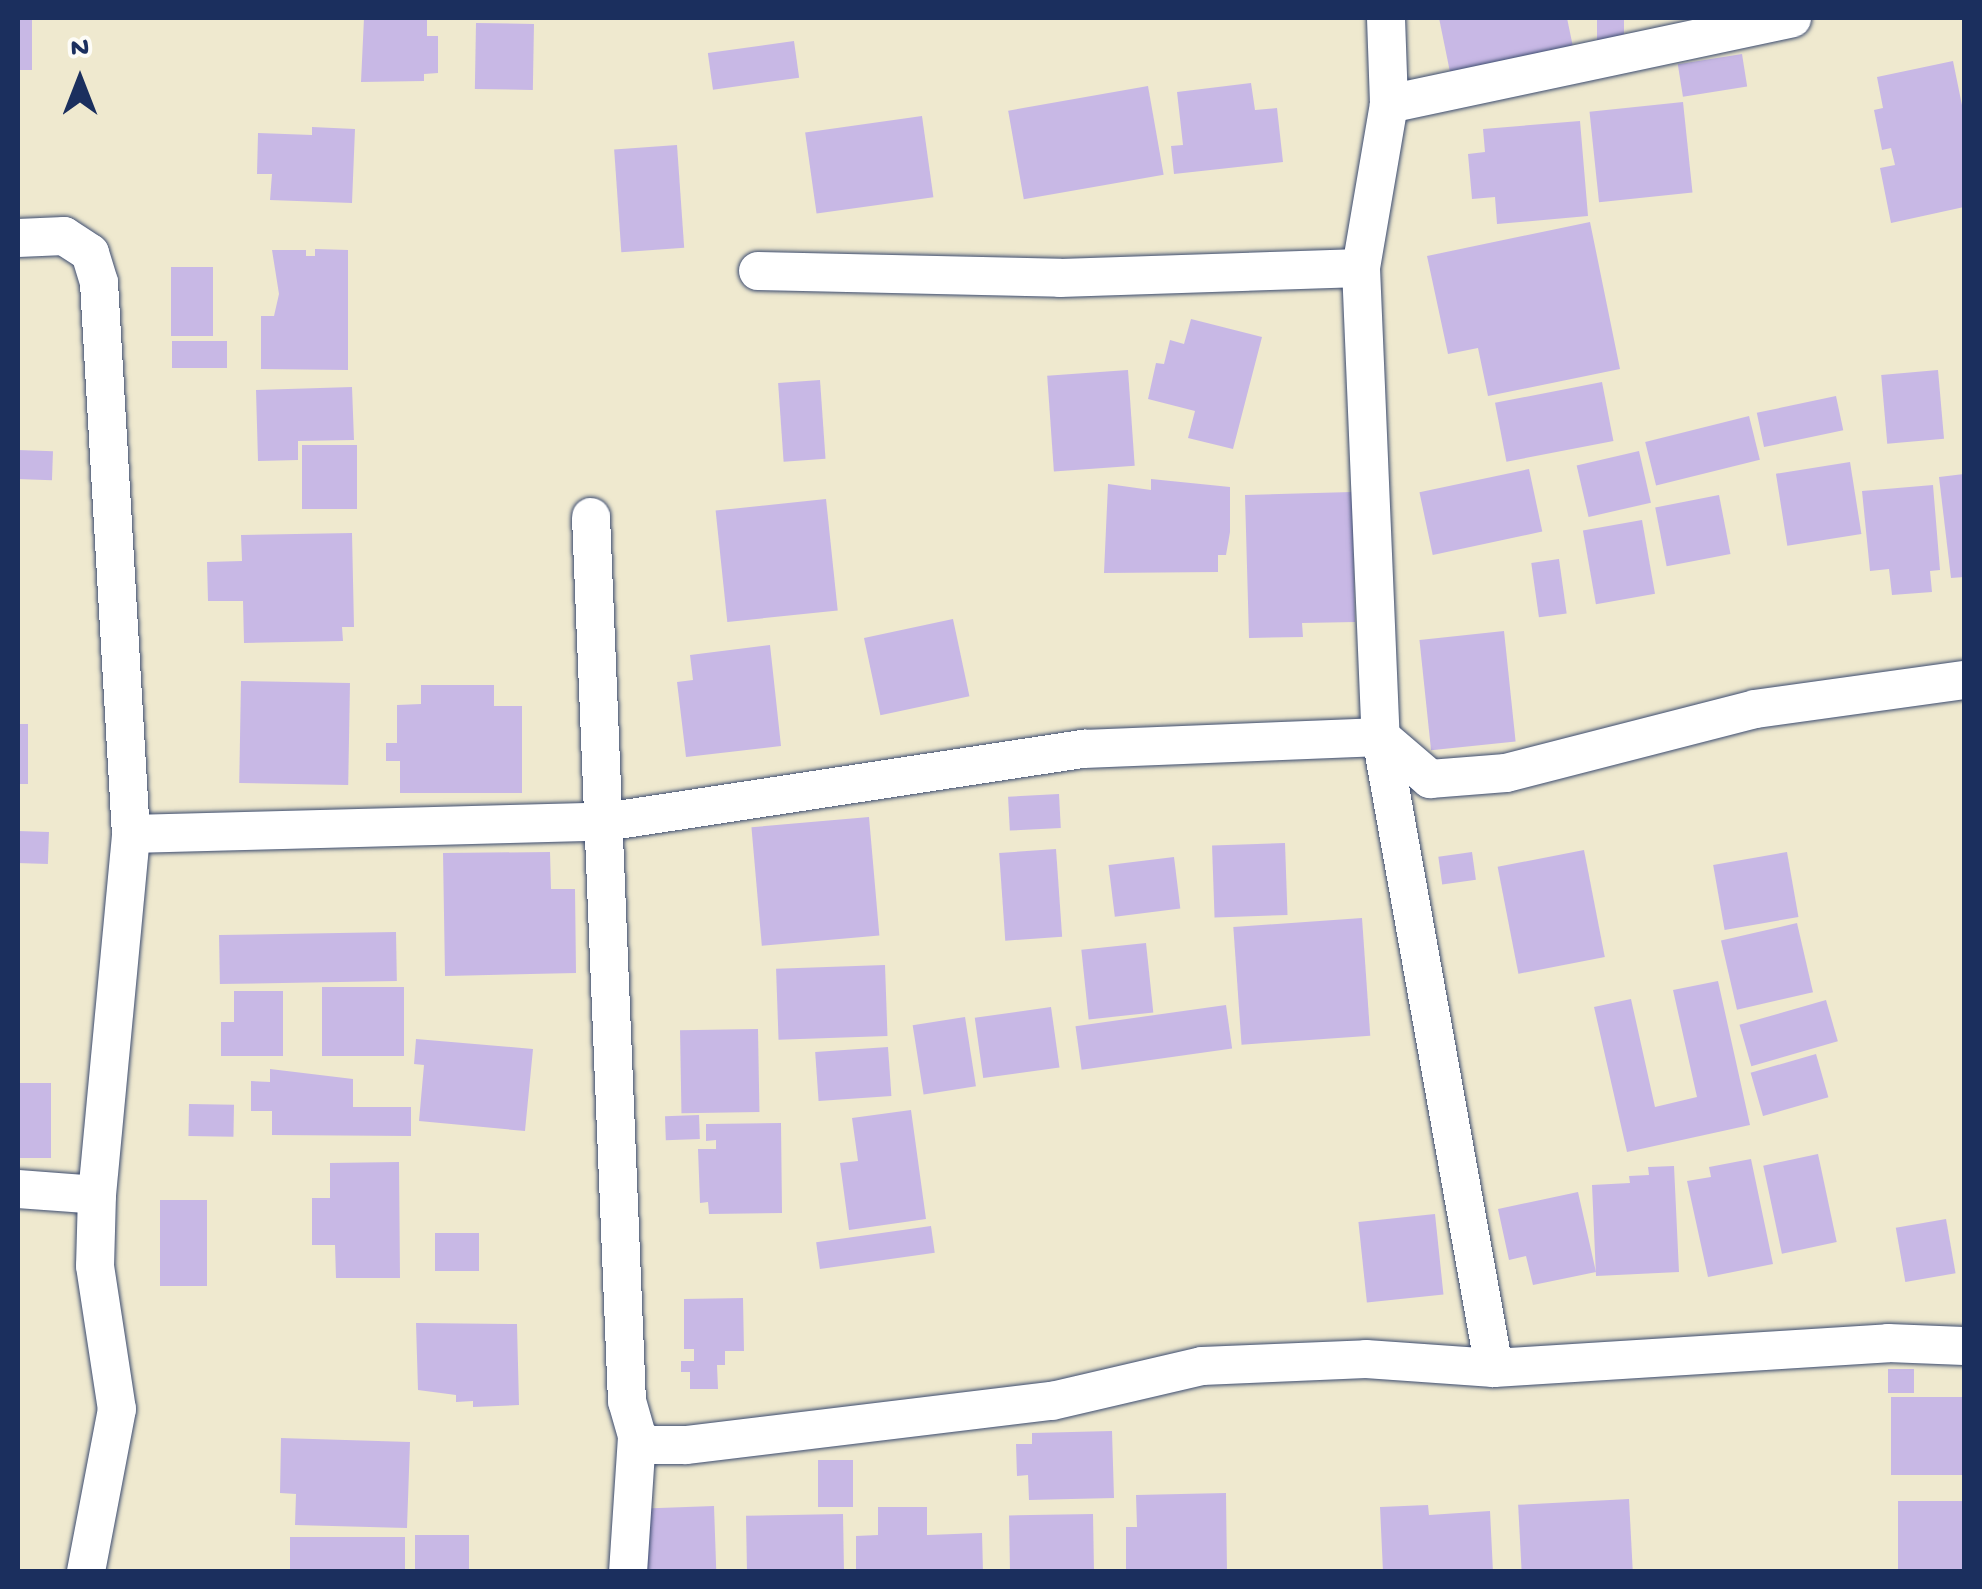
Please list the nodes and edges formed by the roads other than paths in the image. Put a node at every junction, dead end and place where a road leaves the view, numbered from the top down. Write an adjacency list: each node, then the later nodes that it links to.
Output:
1 (1386, 18): 3 (street)
2 (1792, 18): 3 (street)
3 (1390, 104): 5 (street)
4 (18, 238): 11 (street)
5 (1362, 268): 6 (street); 9 (street)
6 (758, 271)
7 (591, 517): 10 (street)
8 (1964, 680): 9 (street)
9 (1381, 737): 10 (street); 15 (street)
10 (605, 822): 11 (street); 16 (street)
11 (130, 834): 13 (street)
12 (18, 1189): 13 (street)
13 (97, 1195): 17 (street)
14 (1964, 1346): 15 (street)
15 (1494, 1368): 16 (street)
16 (637, 1436): 18 (street)
17 (86, 1572)
18 (628, 1572)

